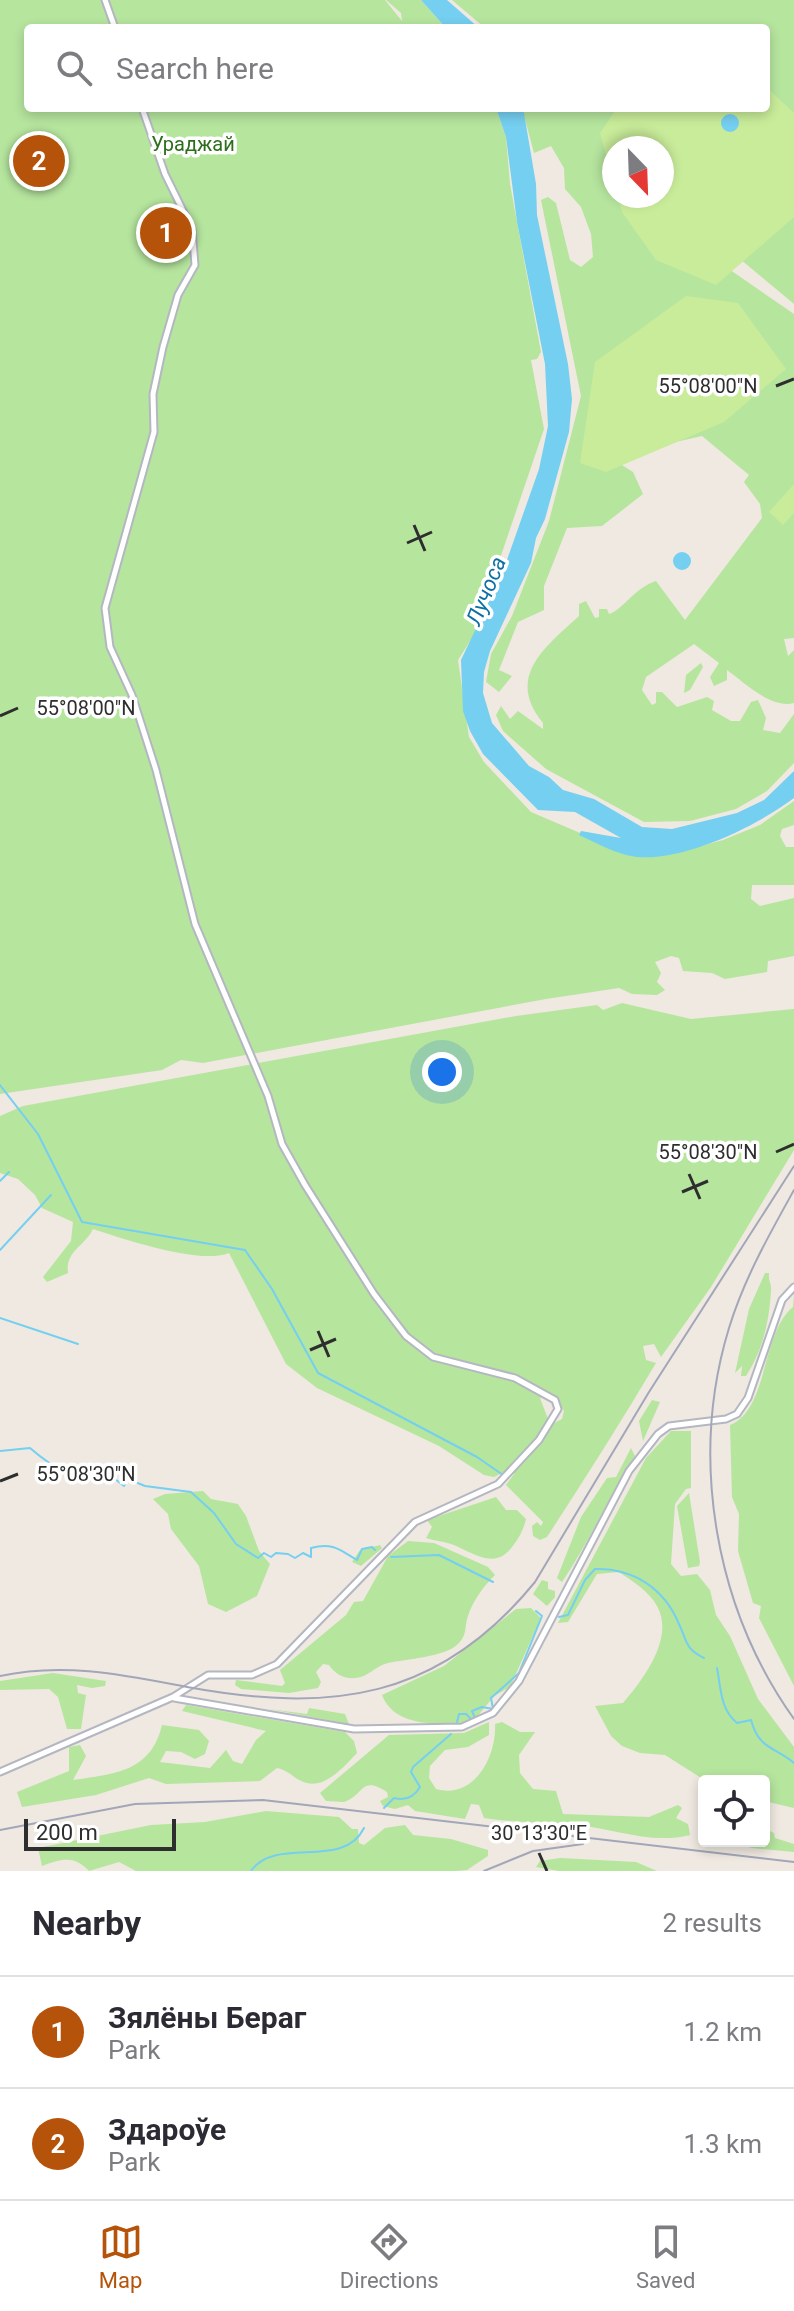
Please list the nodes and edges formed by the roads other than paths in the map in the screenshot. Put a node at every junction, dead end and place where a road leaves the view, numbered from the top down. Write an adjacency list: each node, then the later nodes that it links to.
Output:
1 (105, 0): 2 (street)
2 (114, 24)
3 (143, 112): 5 (street)
4 (794, 1287): 5 (street)
5 (173, 1697): 6 (street)
6 (0, 1772)

